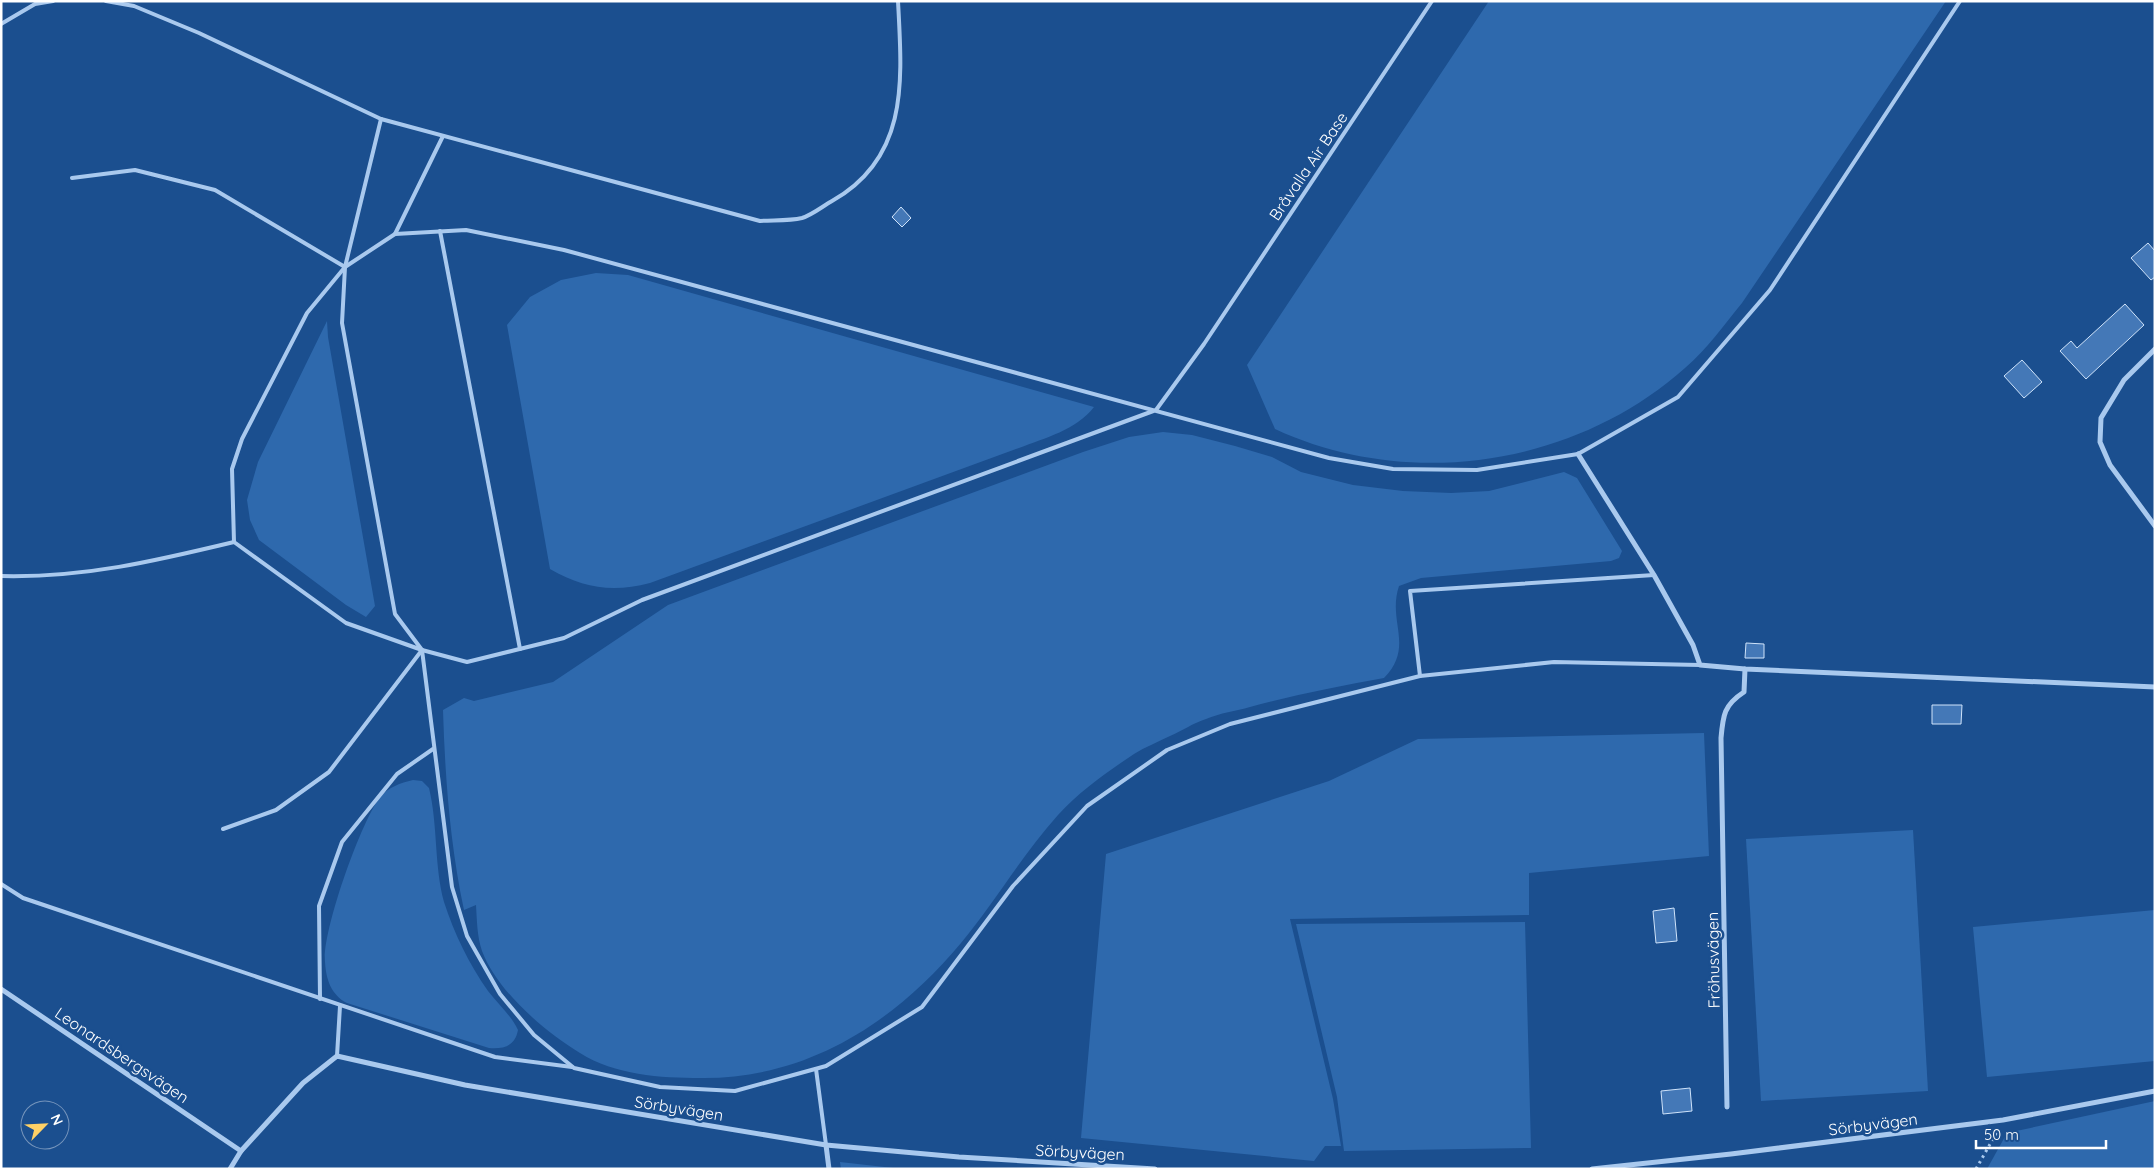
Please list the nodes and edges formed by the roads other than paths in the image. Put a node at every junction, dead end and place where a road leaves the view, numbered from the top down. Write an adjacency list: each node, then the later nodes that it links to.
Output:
1 (53, 1): 6 (lane)
2 (106, 1): 7 (lane)
3 (898, 1): 8 (lane)
4 (1432, 1): 14 (lane, Bråvalla Air Base)
5 (1960, 1): 15 (lane)
6 (1, 24)
7 (381, 119): 8 (lane); 12 (lane)
8 (443, 136): 11 (lane)
9 (72, 178): 12 (lane)
10 (440, 231): 11 (lane); 14 (lane); 20 (lane)
11 (395, 234): 12 (lane)
12 (345, 267): 17 (lane); 21 (lane)
13 (2155, 349): 16 (street)
14 (1156, 410): 15 (lane); 20 (lane)
15 (1578, 454): 18 (street)
16 (2155, 526)
17 (234, 542): 19 (lane); 21 (lane)
18 (1654, 575): 22 (street); 24 (lane)
19 (1, 576)
20 (520, 649): 21 (lane)
21 (422, 650): 26 (lane); 27 (lane)
22 (1700, 665): 23 (street); 24 (lane)
23 (1745, 669): 25 (street); 36 (street, Fröhusvägen)
24 (1420, 676): 34 (lane)
25 (2155, 686)
26 (433, 749): 30 (lane); 33 (lane)
27 (224, 829)
28 (1, 884): 30 (lane)
29 (1, 989): 38 (street, Leonardsbergsvägen)
30 (320, 999): 31 (lane)
31 (340, 1006): 32 (lane); 33 (lane)
32 (337, 1056): 37 (street, Sörbyvägen); 38 (street)
33 (574, 1068): 34 (lane)
34 (816, 1069): 37 (lane)
35 (2155, 1091): 42 (street, Sörbyvägen)
36 (1727, 1108)
37 (826, 1145): 40 (street); 41 (street, Sörbyvägen)
38 (242, 1151): 39 (street)
39 (230, 1169)
40 (829, 1169)
41 (1154, 1169)
42 (1592, 1169)

